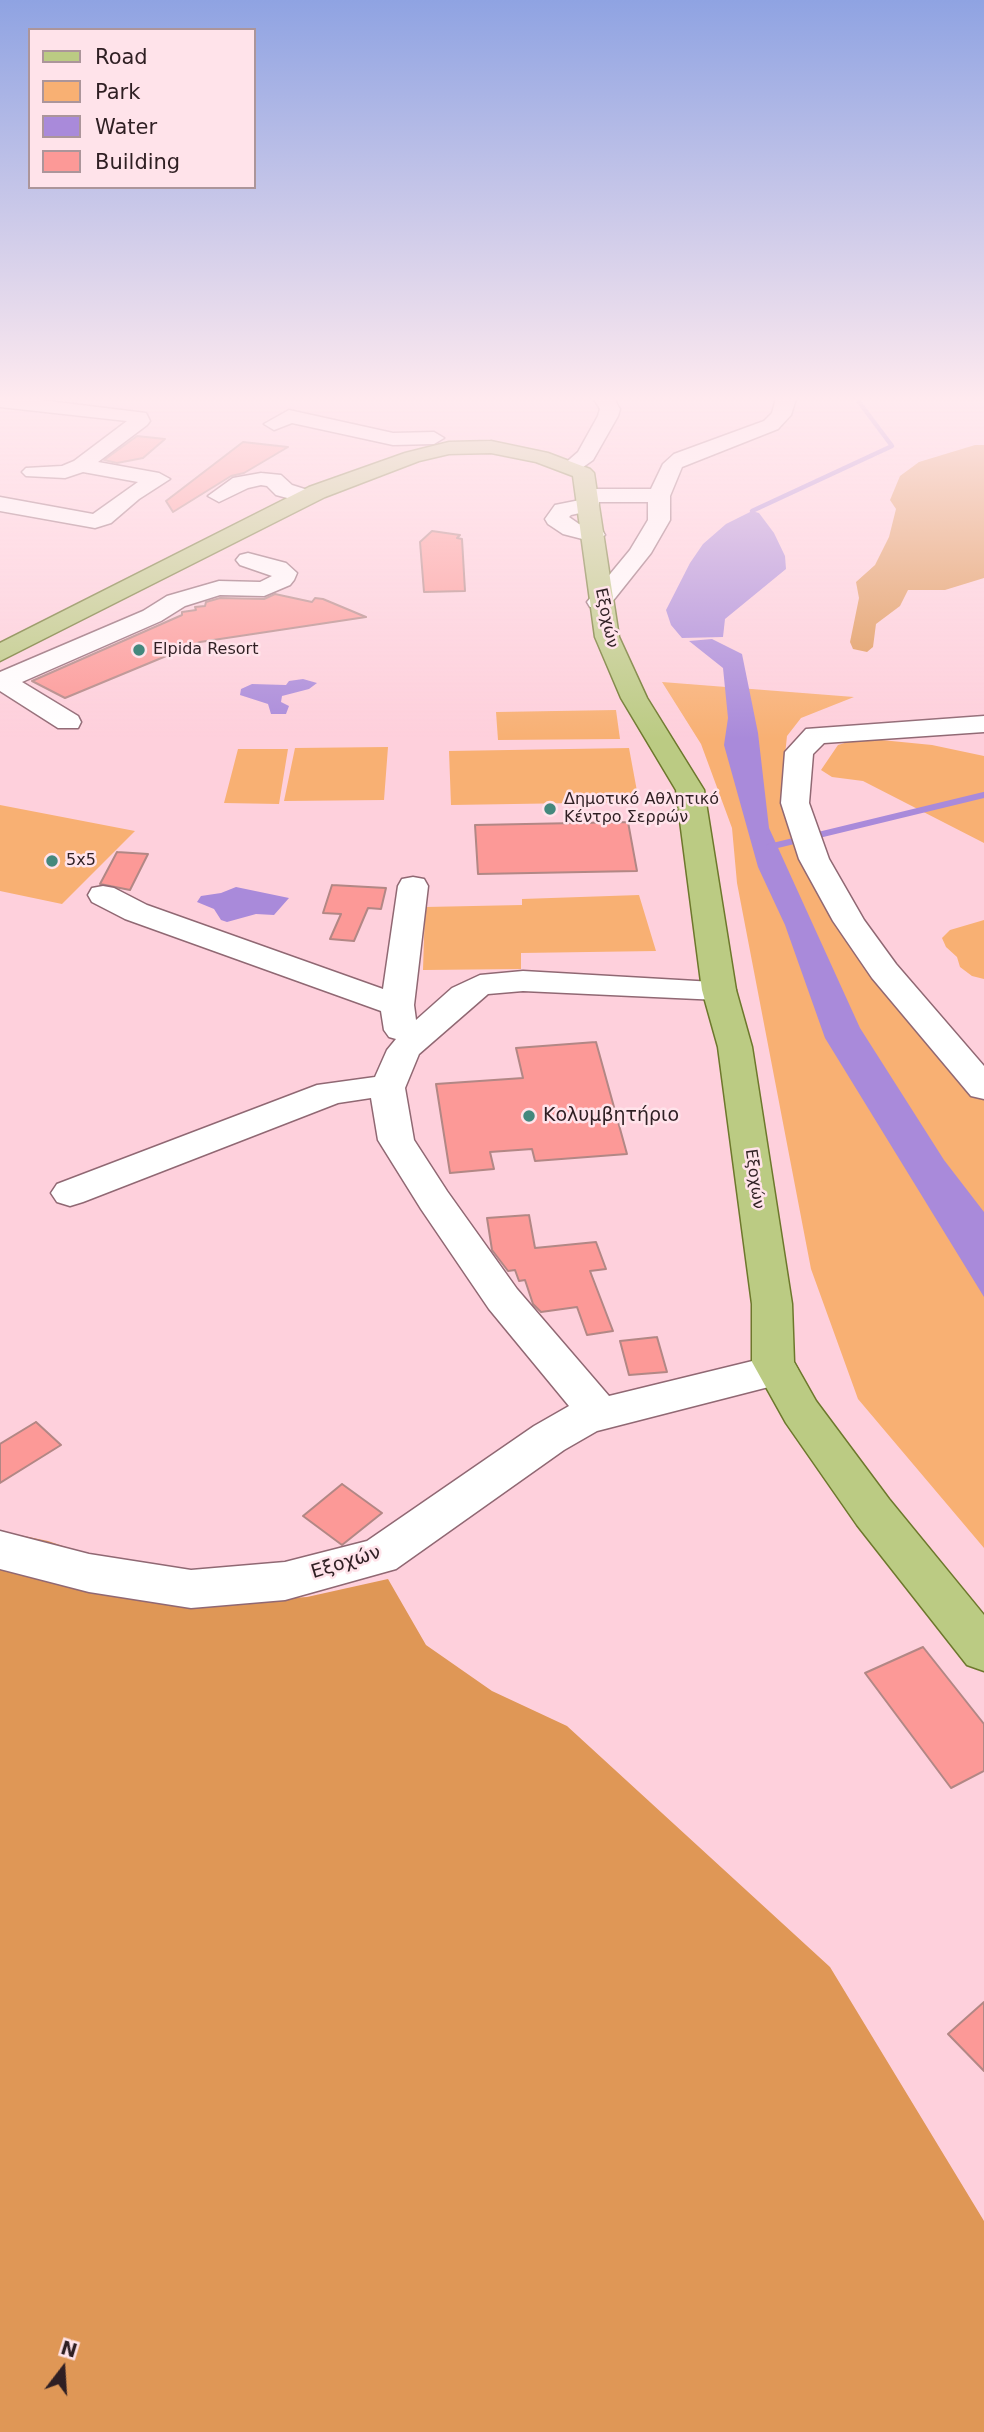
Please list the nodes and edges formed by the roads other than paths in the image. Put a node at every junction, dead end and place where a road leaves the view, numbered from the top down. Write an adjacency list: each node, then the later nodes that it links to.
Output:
1 (47, 512): 2 (street)
2 (110, 512)
3 (276, 512): 10 (main road)
4 (563, 512): 7 (street)
5 (591, 512): 7 (main road, Εξοχών)
6 (659, 512): 9 (street)
7 (594, 535): 9 (main road, Εξοχών)
8 (248, 559): 11 (street)
9 (599, 602): 15 (main road, Εξοχών)
10 (0, 653)
11 (68, 722)
12 (984, 724): 19 (street)
13 (413, 886): 16 (street)
14 (103, 895): 16 (street)
15 (719, 990): 17 (street); 21 (main road, Εξοχών)
16 (397, 1005): 17 (street)
17 (404, 1050): 18 (street)
18 (387, 1088): 20 (street); 22 (street)
19 (984, 1088)
20 (70, 1193)
21 (777, 1370): 22 (street, Εξοχών); 24 (main road, Εξοχών)
22 (598, 1412): 23 (street, Εξοχών)
23 (0, 1550)
24 (984, 1650)

